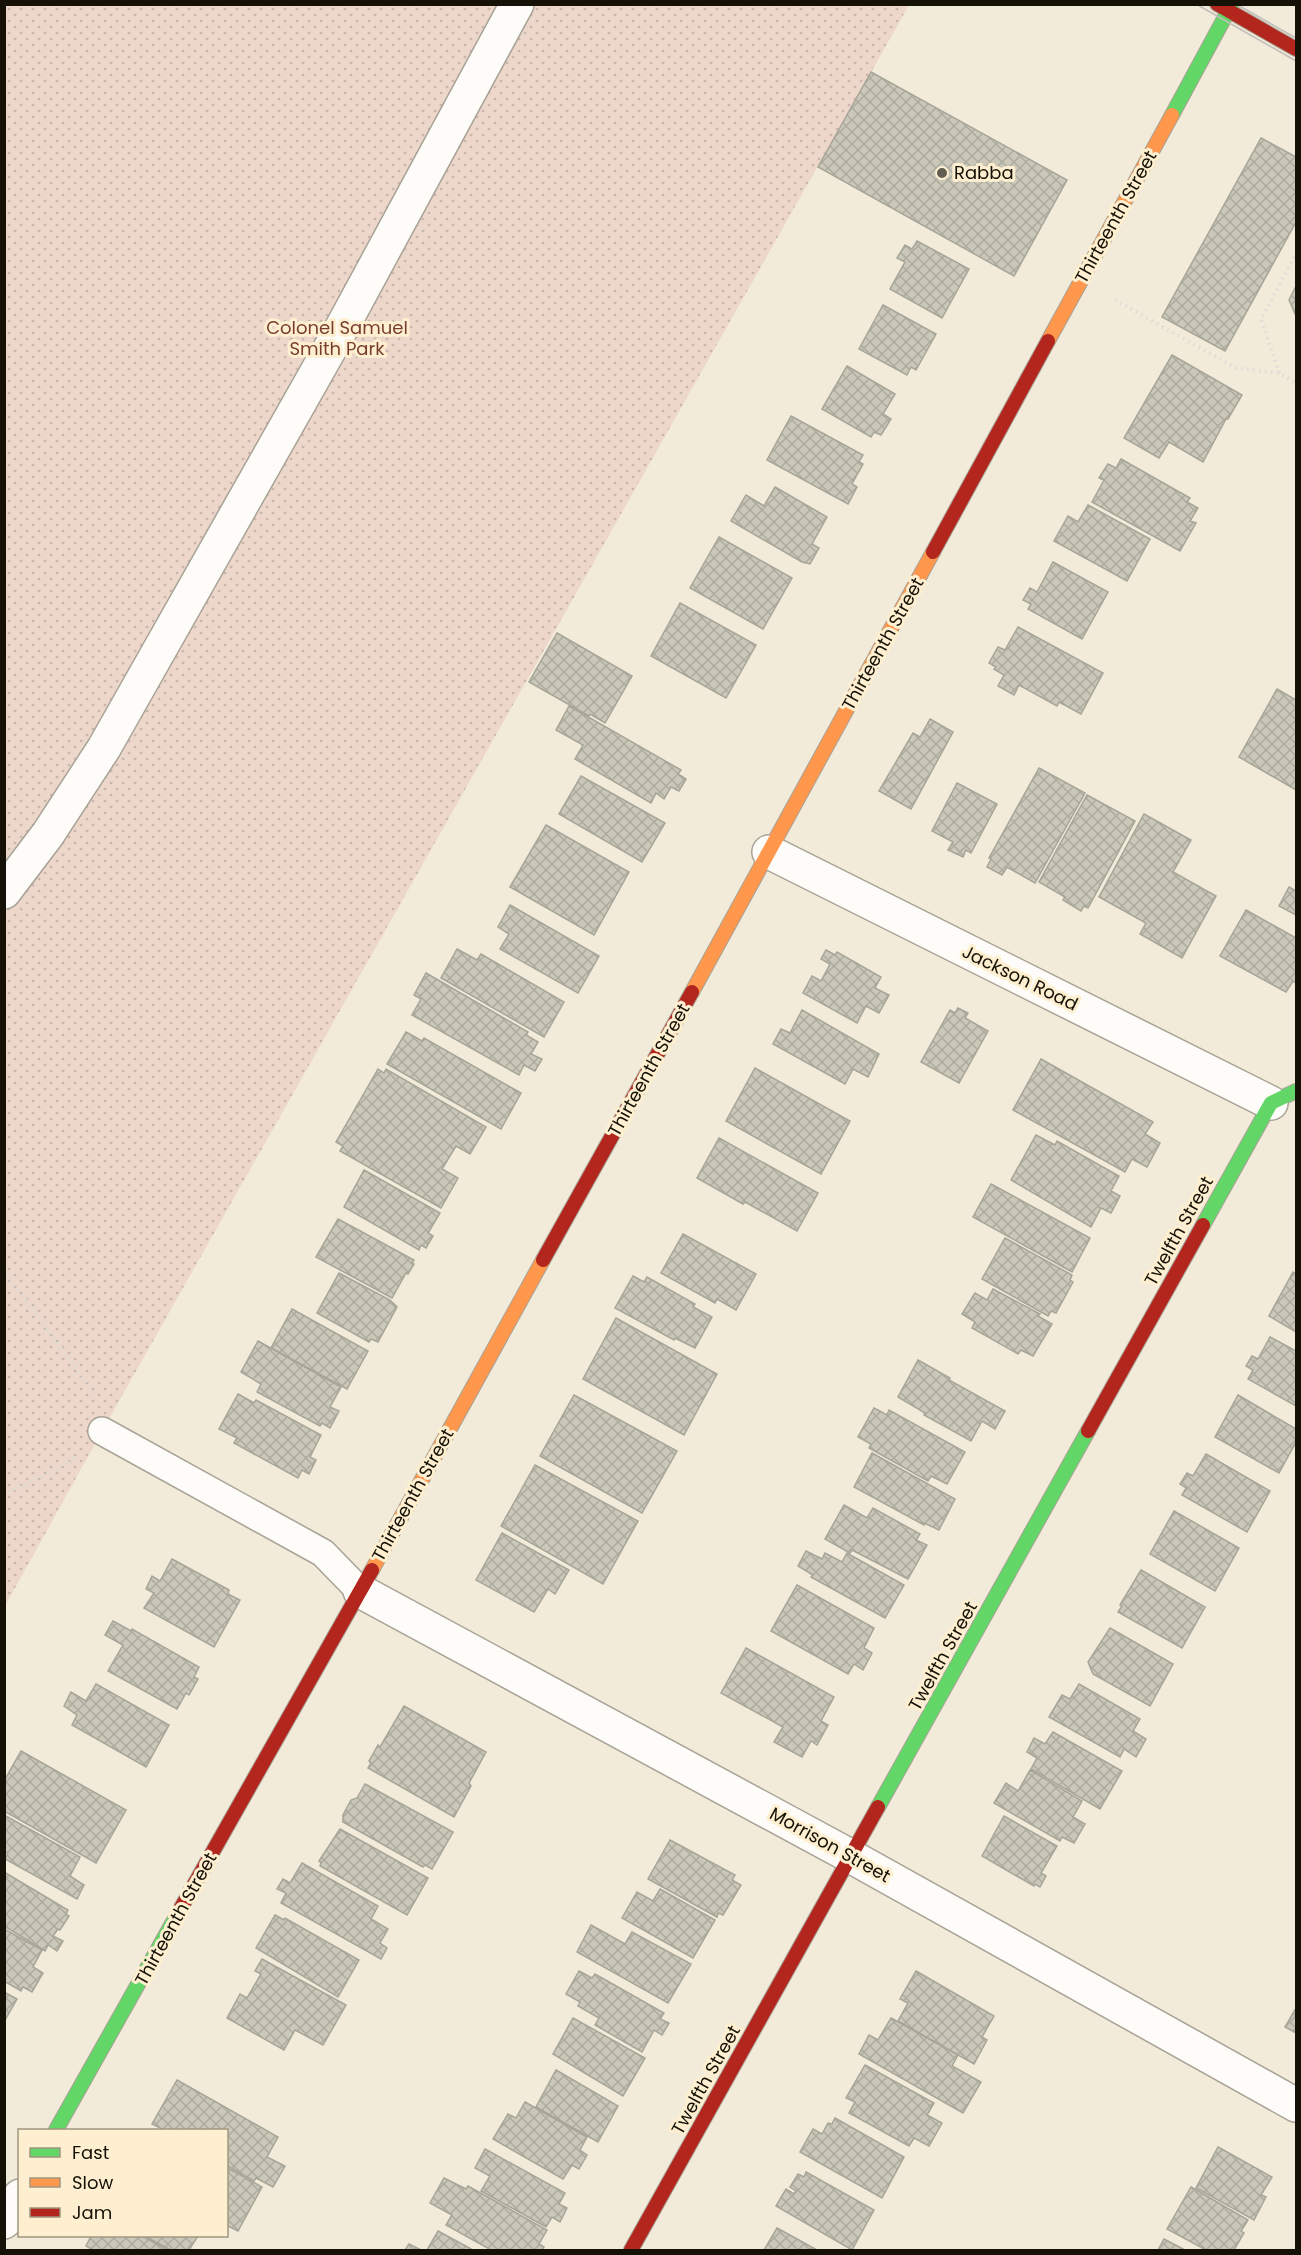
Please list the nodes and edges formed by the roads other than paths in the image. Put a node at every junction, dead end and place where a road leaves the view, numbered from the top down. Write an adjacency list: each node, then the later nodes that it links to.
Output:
1 (517, 4): 5 (street)
2 (1226, 7): 3 (street); 4 (street, Thirteenth Street)
3 (1296, 49)
4 (769, 852): 6 (street, Jackson Road); 8 (street, Thirteenth Street)
5 (4, 892)
6 (1284, 1097): 9 (street, Twelfth Street)
7 (102, 1431): 8 (lane)
8 (360, 1591): 9 (street, Morrison Street); 11 (street, Thirteenth Street)
9 (852, 1857): 10 (street, Morrison Street); 14 (street, Twelfth Street)
10 (1296, 2105)
11 (57, 2129)
12 (18, 2199): 13 (street)
13 (4, 2222)
14 (631, 2250)

